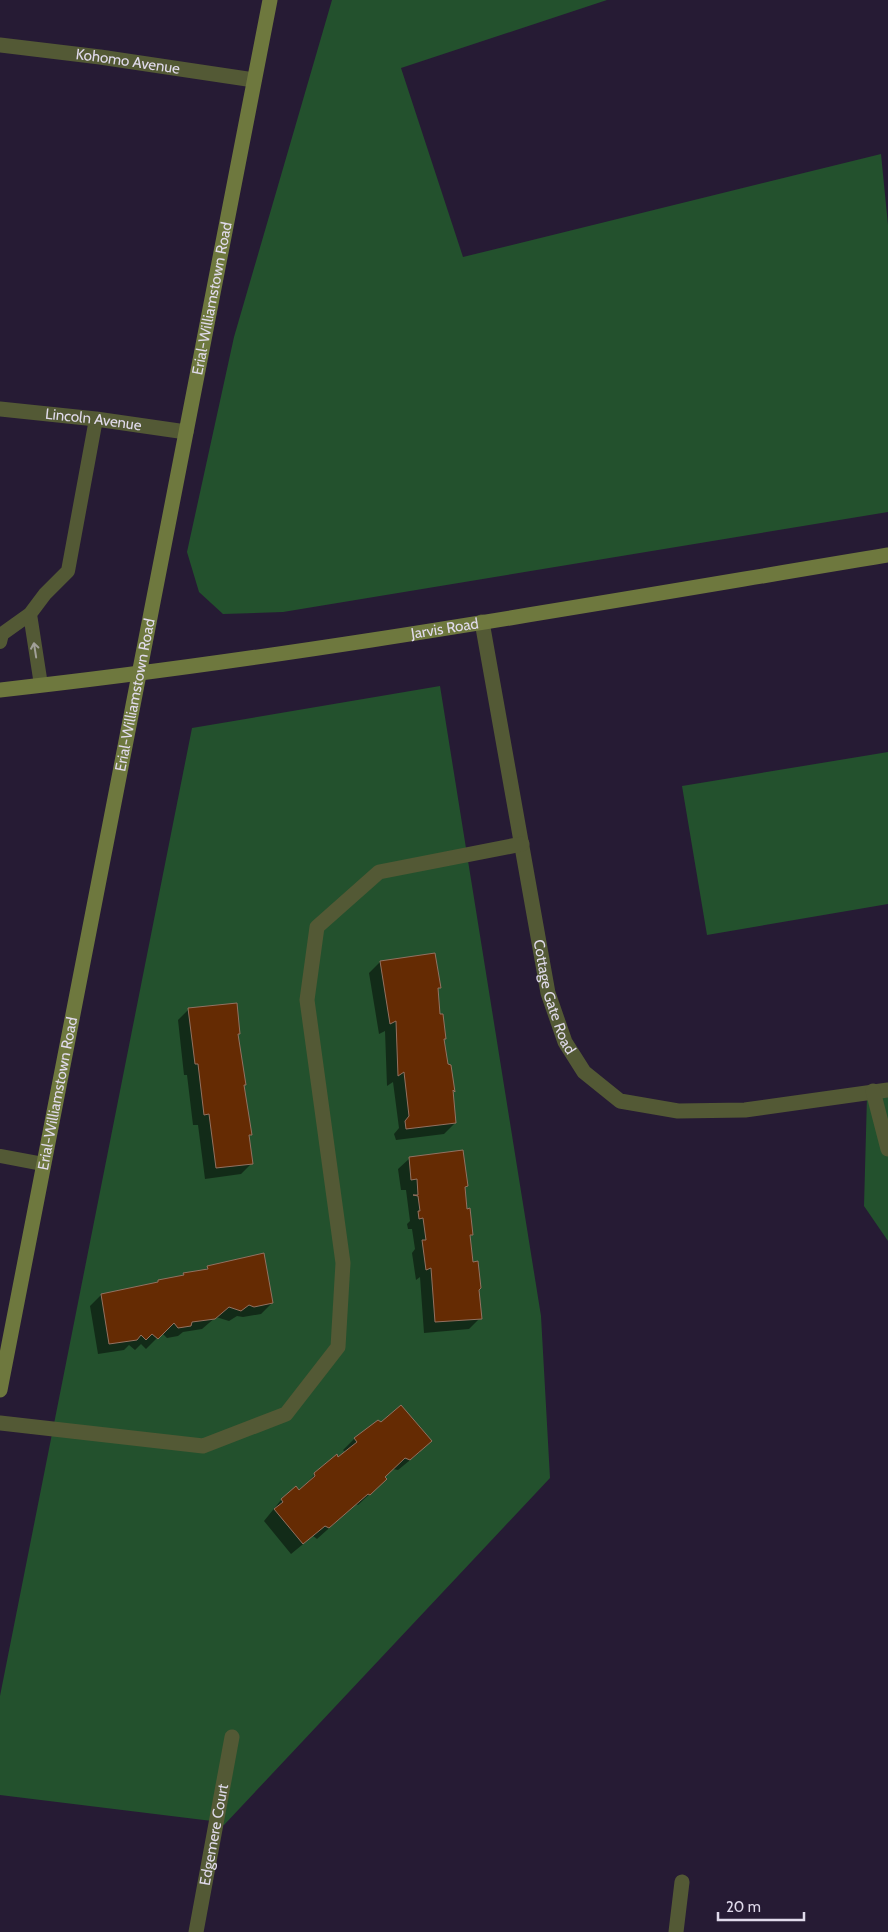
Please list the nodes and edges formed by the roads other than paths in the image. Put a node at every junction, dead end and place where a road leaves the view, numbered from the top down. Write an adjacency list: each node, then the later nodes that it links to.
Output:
1 (270, 0): 3 (street, Erial-Williamstown Road)
2 (0, 45): 3 (street, Kohomo Avenue)
3 (254, 80): 6 (street, Erial-Williamstown Road)
4 (0, 409): 5 (street, Lincoln Avenue)
5 (96, 419): 6 (street, Lincoln Avenue); 8 (lane)
6 (186, 432): 11 (street, Erial-Williamstown Road)
7 (888, 555): 9 (street, Jarvis Road)
8 (30, 614): 10 (lane); 12 (lane, one-way to 8)
9 (482, 622): 11 (street, Jarvis Road); 14 (street, Cottage Gate Road)
10 (0, 642)
11 (138, 675): 12 (street, Jarvis Road); 18 (street, Erial-Williamstown Road)
12 (41, 686): 13 (street, Jarvis Road)
13 (0, 690)
14 (522, 844): 15 (street, Cottage Gate Road); 20 (street)
15 (880, 1090): 16 (street, Cottage Gate Road)
16 (888, 1149)
17 (0, 1156): 18 (lane)
18 (43, 1164): 19 (street, Erial-Williamstown Road)
19 (0, 1390)
20 (0, 1422)
21 (232, 1736): 23 (street, Edgemere Court)
22 (682, 1882): 24 (street)
23 (196, 1932)
24 (676, 1932)

